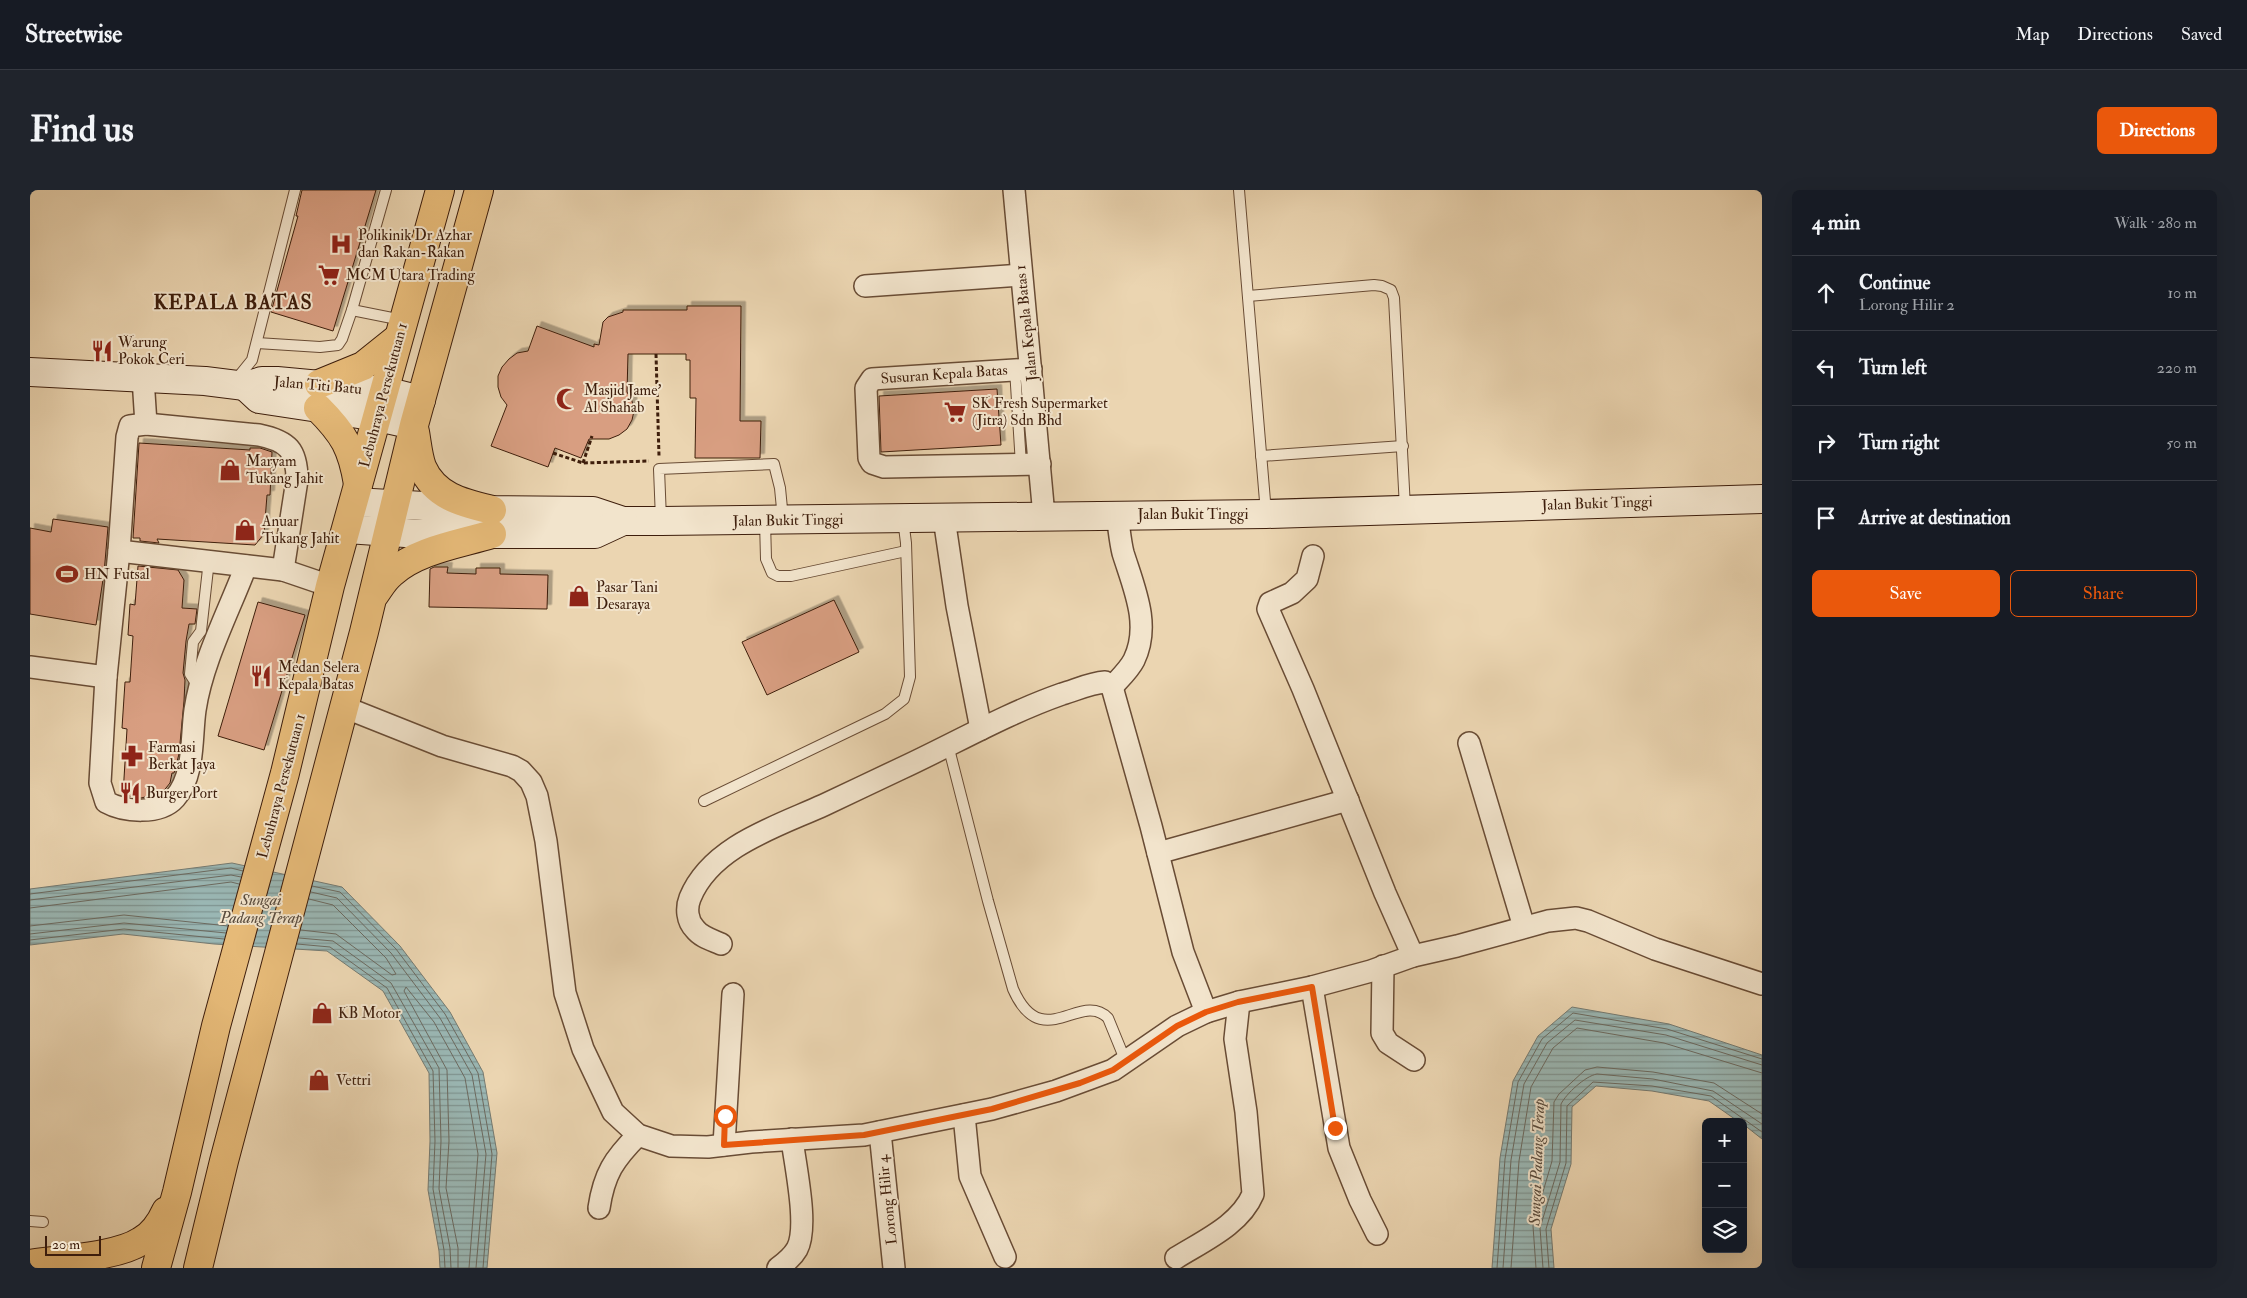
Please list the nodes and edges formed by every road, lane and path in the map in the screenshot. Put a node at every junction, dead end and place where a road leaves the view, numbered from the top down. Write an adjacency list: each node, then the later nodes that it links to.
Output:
1 (295, 190): 12 (lane)
2 (386, 190): 10 (lane)
3 (440, 190): 11 (highway, Lebuhraya Persekutuan 1)
4 (479, 190): 19 (highway)
5 (1014, 190): 7 (street, Jalan Kepala Batas 1)
6 (1239, 190): 9 (lane)
7 (1021, 275): 8 (street); 14 (street, Jalan Kepala Batas 1)
8 (865, 286)
9 (1248, 296): 24 (lane); 26 (lane)
10 (352, 310): 11 (lane); 12 (lane)
11 (401, 329): 18 (highway); 20 (highway, Lebuhraya Persekutuan 1)
12 (257, 342): 17 (lane)
13 (656, 354): 28 (path)
14 (1023, 369): 29 (street, Jalan Kepala Batas 1); 29 (street, Susuran Kepala Batas)
15 (30, 372): 16 (main road)
16 (143, 378): 17 (main road); 21 (street)
17 (239, 385): 18 (main road, Jalan Titi Batu)
18 (318, 396): 20 (main road, Jalan Titi Batu); 30 (highway)
19 (421, 400): 20 (main road, Jalan Titi Batu); 22 (highway)
20 (382, 404): 22 (main road, Jalan Titi Batu); 30 (highway, Lebuhraya Persekutuan 1)
21 (146, 424): 44 (street); 49 (street)
22 (414, 425): 32 (highway); 41 (highway)
23 (592, 436): 27 (path)
24 (1403, 446): 26 (lane); 33 (lane)
25 (553, 453): 27 (path)
26 (1261, 456): 34 (lane)
27 (582, 463): 28 (path)
28 (659, 465): 39 (lane); 40 (lane)
29 (1030, 465): 36 (street, Jalan Kepala Batas 1)
30 (357, 495): 32 (main road, Jalan Bukit Tinggi); 42 (highway, Lebuhraya Persekutuan 1)
31 (1762, 499): 33 (main road, Jalan Bukit Tinggi)
32 (395, 504): 41 (main road, Jalan Bukit Tinggi); 43 (highway)
33 (1405, 509): 34 (main road, Jalan Bukit Tinggi)
34 (1266, 514): 35 (main road, Jalan Bukit Tinggi)
35 (1116, 515): 36 (main road, Jalan Bukit Tinggi); 54 (street)
36 (1044, 516): 38 (main road, Jalan Bukit Tinggi)
37 (903, 518): 38 (main road, Jalan Bukit Tinggi); 39 (main road, Jalan Bukit Tinggi); 45 (lane)
38 (944, 518): 57 (street)
39 (774, 520): 40 (main road, Jalan Bukit Tinggi); 45 (lane)
40 (661, 521): 41 (main road, Jalan Bukit Tinggi)
41 (492, 522): 43 (main road, Jalan Bukit Tinggi); 51 (highway)
42 (347, 530): 43 (main road, Jalan Bukit Tinggi); 50 (highway, Lebuhraya Persekutuan 1)
43 (389, 533): 51 (highway)
44 (119, 551): 47 (street); 53 (street)
45 (906, 551): 61 (lane)
46 (1313, 556): 60 (street)
47 (209, 560): 48 (street); 55 (lane)
48 (246, 566): 49 (street); 55 (street)
49 (283, 570): 50 (street)
50 (330, 586): 79 (highway, Lebuhraya Persekutuan 1)
51 (372, 597): 56 (highway)
52 (30, 667): 53 (street)
53 (106, 677): 55 (street)
54 (1112, 687): 57 (street); 62 (street)
55 (200, 689)
56 (344, 707): 76 (street); 88 (highway)
57 (981, 729): 59 (street)
58 (1469, 743): 63 (street)
59 (948, 746): 64 (street); 73 (lane)
60 (1348, 800): 62 (street); 65 (street)
61 (704, 801)
62 (1158, 853): 71 (street)
63 (1524, 927): 65 (street); 67 (street)
64 (721, 944)
65 (1413, 956): 66 (street)
66 (1383, 966): 68 (street); 72 (street)
67 (1762, 984)
68 (1312, 987): 70 (street); 83 (street)
69 (733, 994): 78 (street)
70 (1238, 1002): 71 (street); 85 (street)
71 (1206, 1012): 73 (street)
72 (1414, 1060)
73 (1126, 1062): 74 (street)
74 (964, 1115): 75 (street); 84 (street)
75 (880, 1132): 77 (street); 90 (street, Lorong Hilir 4)
76 (638, 1135): 78 (street); 80 (street)
77 (792, 1139): 78 (street); 89 (street)
78 (724, 1145)
79 (177, 1192): 86 (highway); 87 (highway, Lebuhraya Persekutuan 1)
80 (599, 1208)
81 (30, 1221): 82 (lane)
82 (42, 1222)
83 (1377, 1234)
84 (1004, 1257)
85 (1176, 1258)
86 (30, 1264)
87 (156, 1268)
88 (198, 1268)
89 (778, 1268)
90 (894, 1268)

